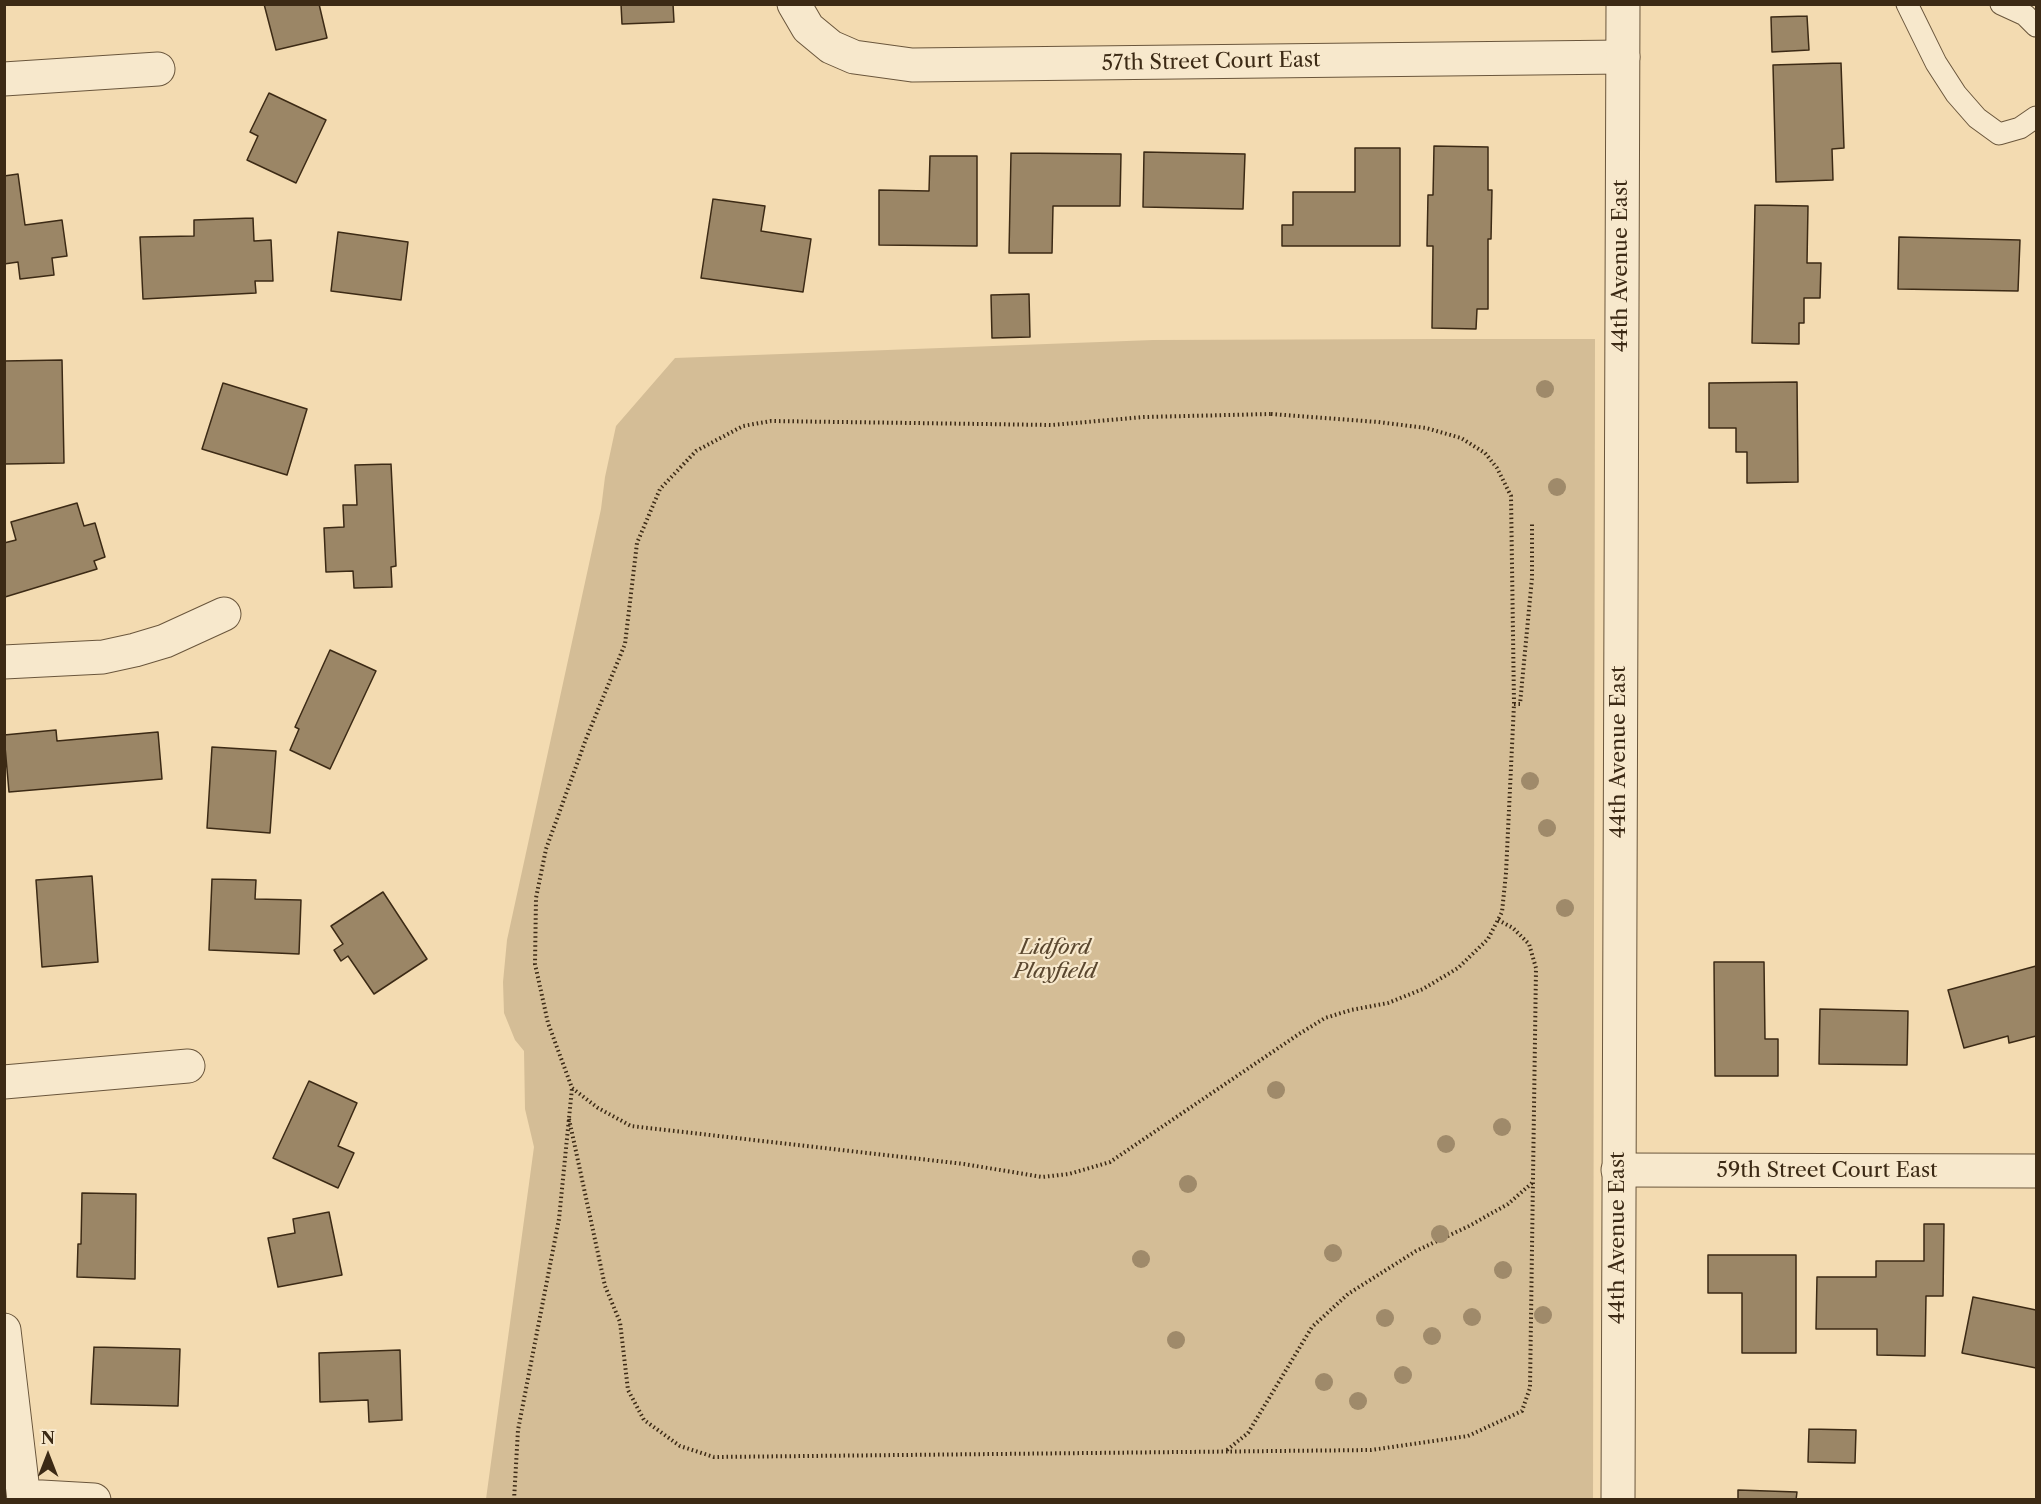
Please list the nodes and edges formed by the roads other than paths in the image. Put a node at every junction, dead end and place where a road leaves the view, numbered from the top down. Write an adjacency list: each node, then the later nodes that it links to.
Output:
1 (1623, 4): 6 (street, 44th Avenue East)
2 (1907, 4): 9 (lane)
3 (2001, 4): 5 (lane)
4 (801, 16): 6 (street, 57th Street Court East)
5 (2037, 26)
6 (1623, 57): 14 (street, 44th Avenue East)
7 (158, 69): 8 (street)
8 (4, 79)
9 (2037, 117)
10 (224, 614): 11 (street)
11 (4, 662)
12 (188, 1066): 13 (street)
13 (4, 1082)
14 (1618, 1170): 15 (street, 59th Street Court East); 19 (street, 44th Avenue East)
15 (2037, 1172)
16 (4, 1330): 17 (street)
17 (24, 1498): 18 (street)
18 (94, 1500)
19 (1618, 1500)

